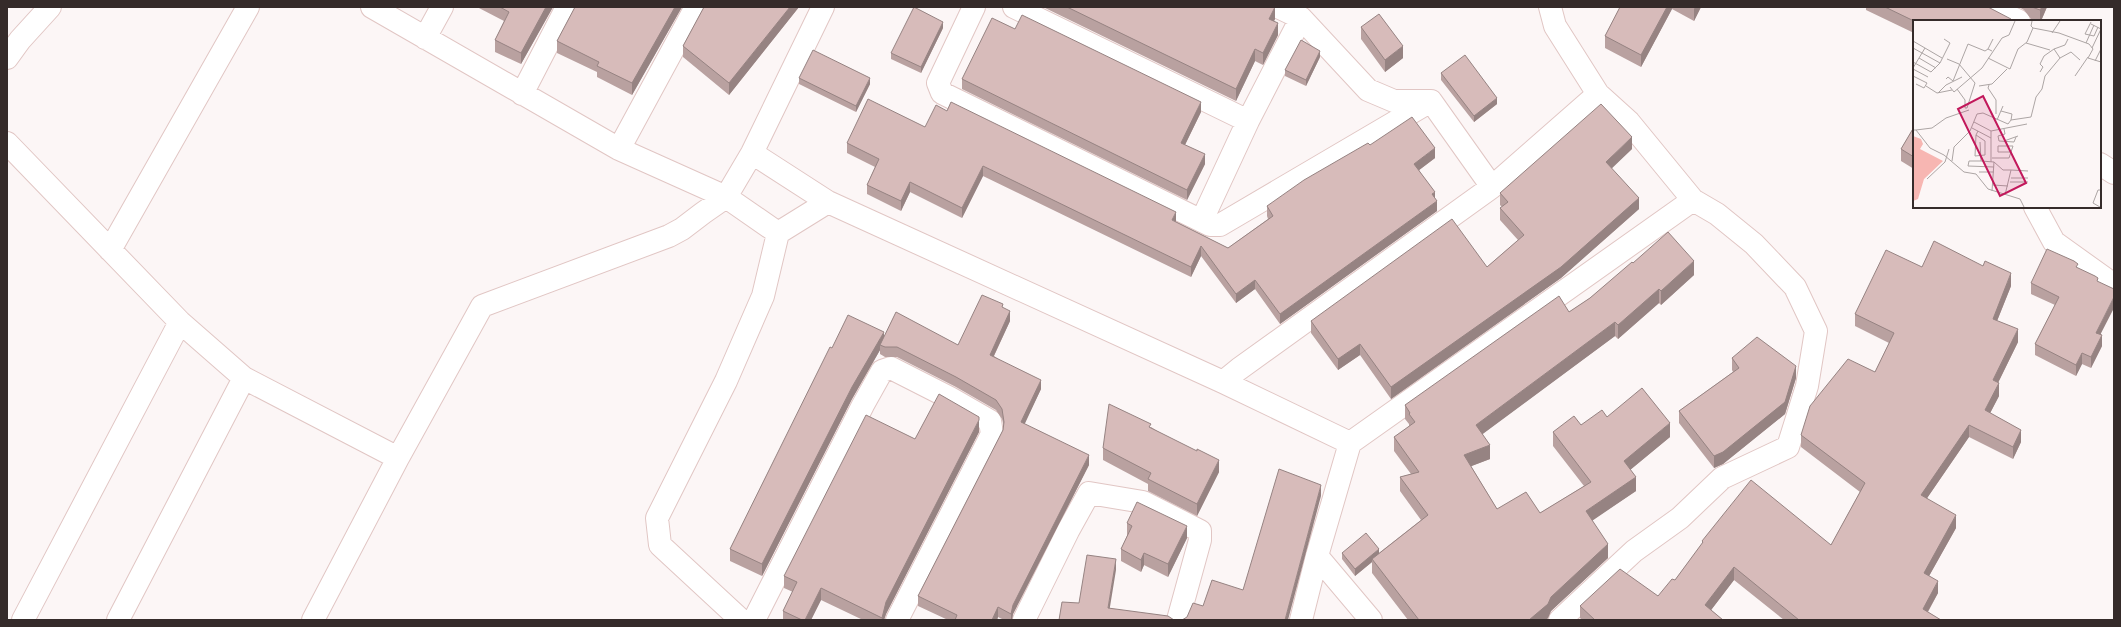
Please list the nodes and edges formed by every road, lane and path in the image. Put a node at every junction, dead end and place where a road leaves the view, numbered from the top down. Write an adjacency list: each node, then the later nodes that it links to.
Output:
1 (50, 7): 16 (street)
2 (248, 7): 33 (street)
3 (372, 7): 15 (street)
4 (442, 7): 15 (street)
5 (567, 7): 17 (street)
6 (696, 7): 22 (street)
7 (824, 7): 23 (street)
8 (974, 7): 31 (street)
9 (1014, 7): 20 (street)
10 (1278, 7): 13 (street)
11 (1550, 7): 18 (street)
12 (1989, 7): 14 (street)
13 (1301, 18): 19 (street); 20 (street)
14 (2017, 20)
15 (425, 38): 17 (street)
16 (7, 58)
17 (522, 94): 22 (street)
18 (1598, 94): 26 (street); 28 (street)
19 (1431, 101): 26 (street); 31 (street)
20 (1248, 121): 31 (street)
21 (7, 143): 33 (street)
22 (618, 149): 27 (street)
23 (752, 153): 27 (street); 29 (street)
24 (2101, 165): 25 (street)
25 (2114, 173)
26 (1492, 187): 37 (street)
27 (726, 197): 32 (street); 39 (street)
28 (1693, 200): 38 (street); 53 (street)
29 (828, 202): 32 (street); 37 (street)
30 (2036, 208): 34 (street)
31 (1202, 220)
32 (778, 233): 45 (street)
33 (110, 250): 35 (street)
34 (2114, 285)
35 (180, 322): 36 (street); 42 (street)
36 (244, 378): 39 (street); 43 (street)
37 (1223, 382): 38 (street)
38 (1350, 444): 40 (street)
39 (398, 458): 44 (street)
40 (1317, 556): 51 (street); 52 (street)
41 (1043, 581): 48 (street); 49 (street); 50 (street)
42 (24, 620)
43 (118, 620)
44 (313, 620)
45 (741, 620)
46 (754, 620): 47 (street)
47 (897, 620)
48 (1024, 620)
49 (1041, 620)
50 (1178, 620)
51 (1301, 620)
52 (1371, 620)
53 (1560, 620)

